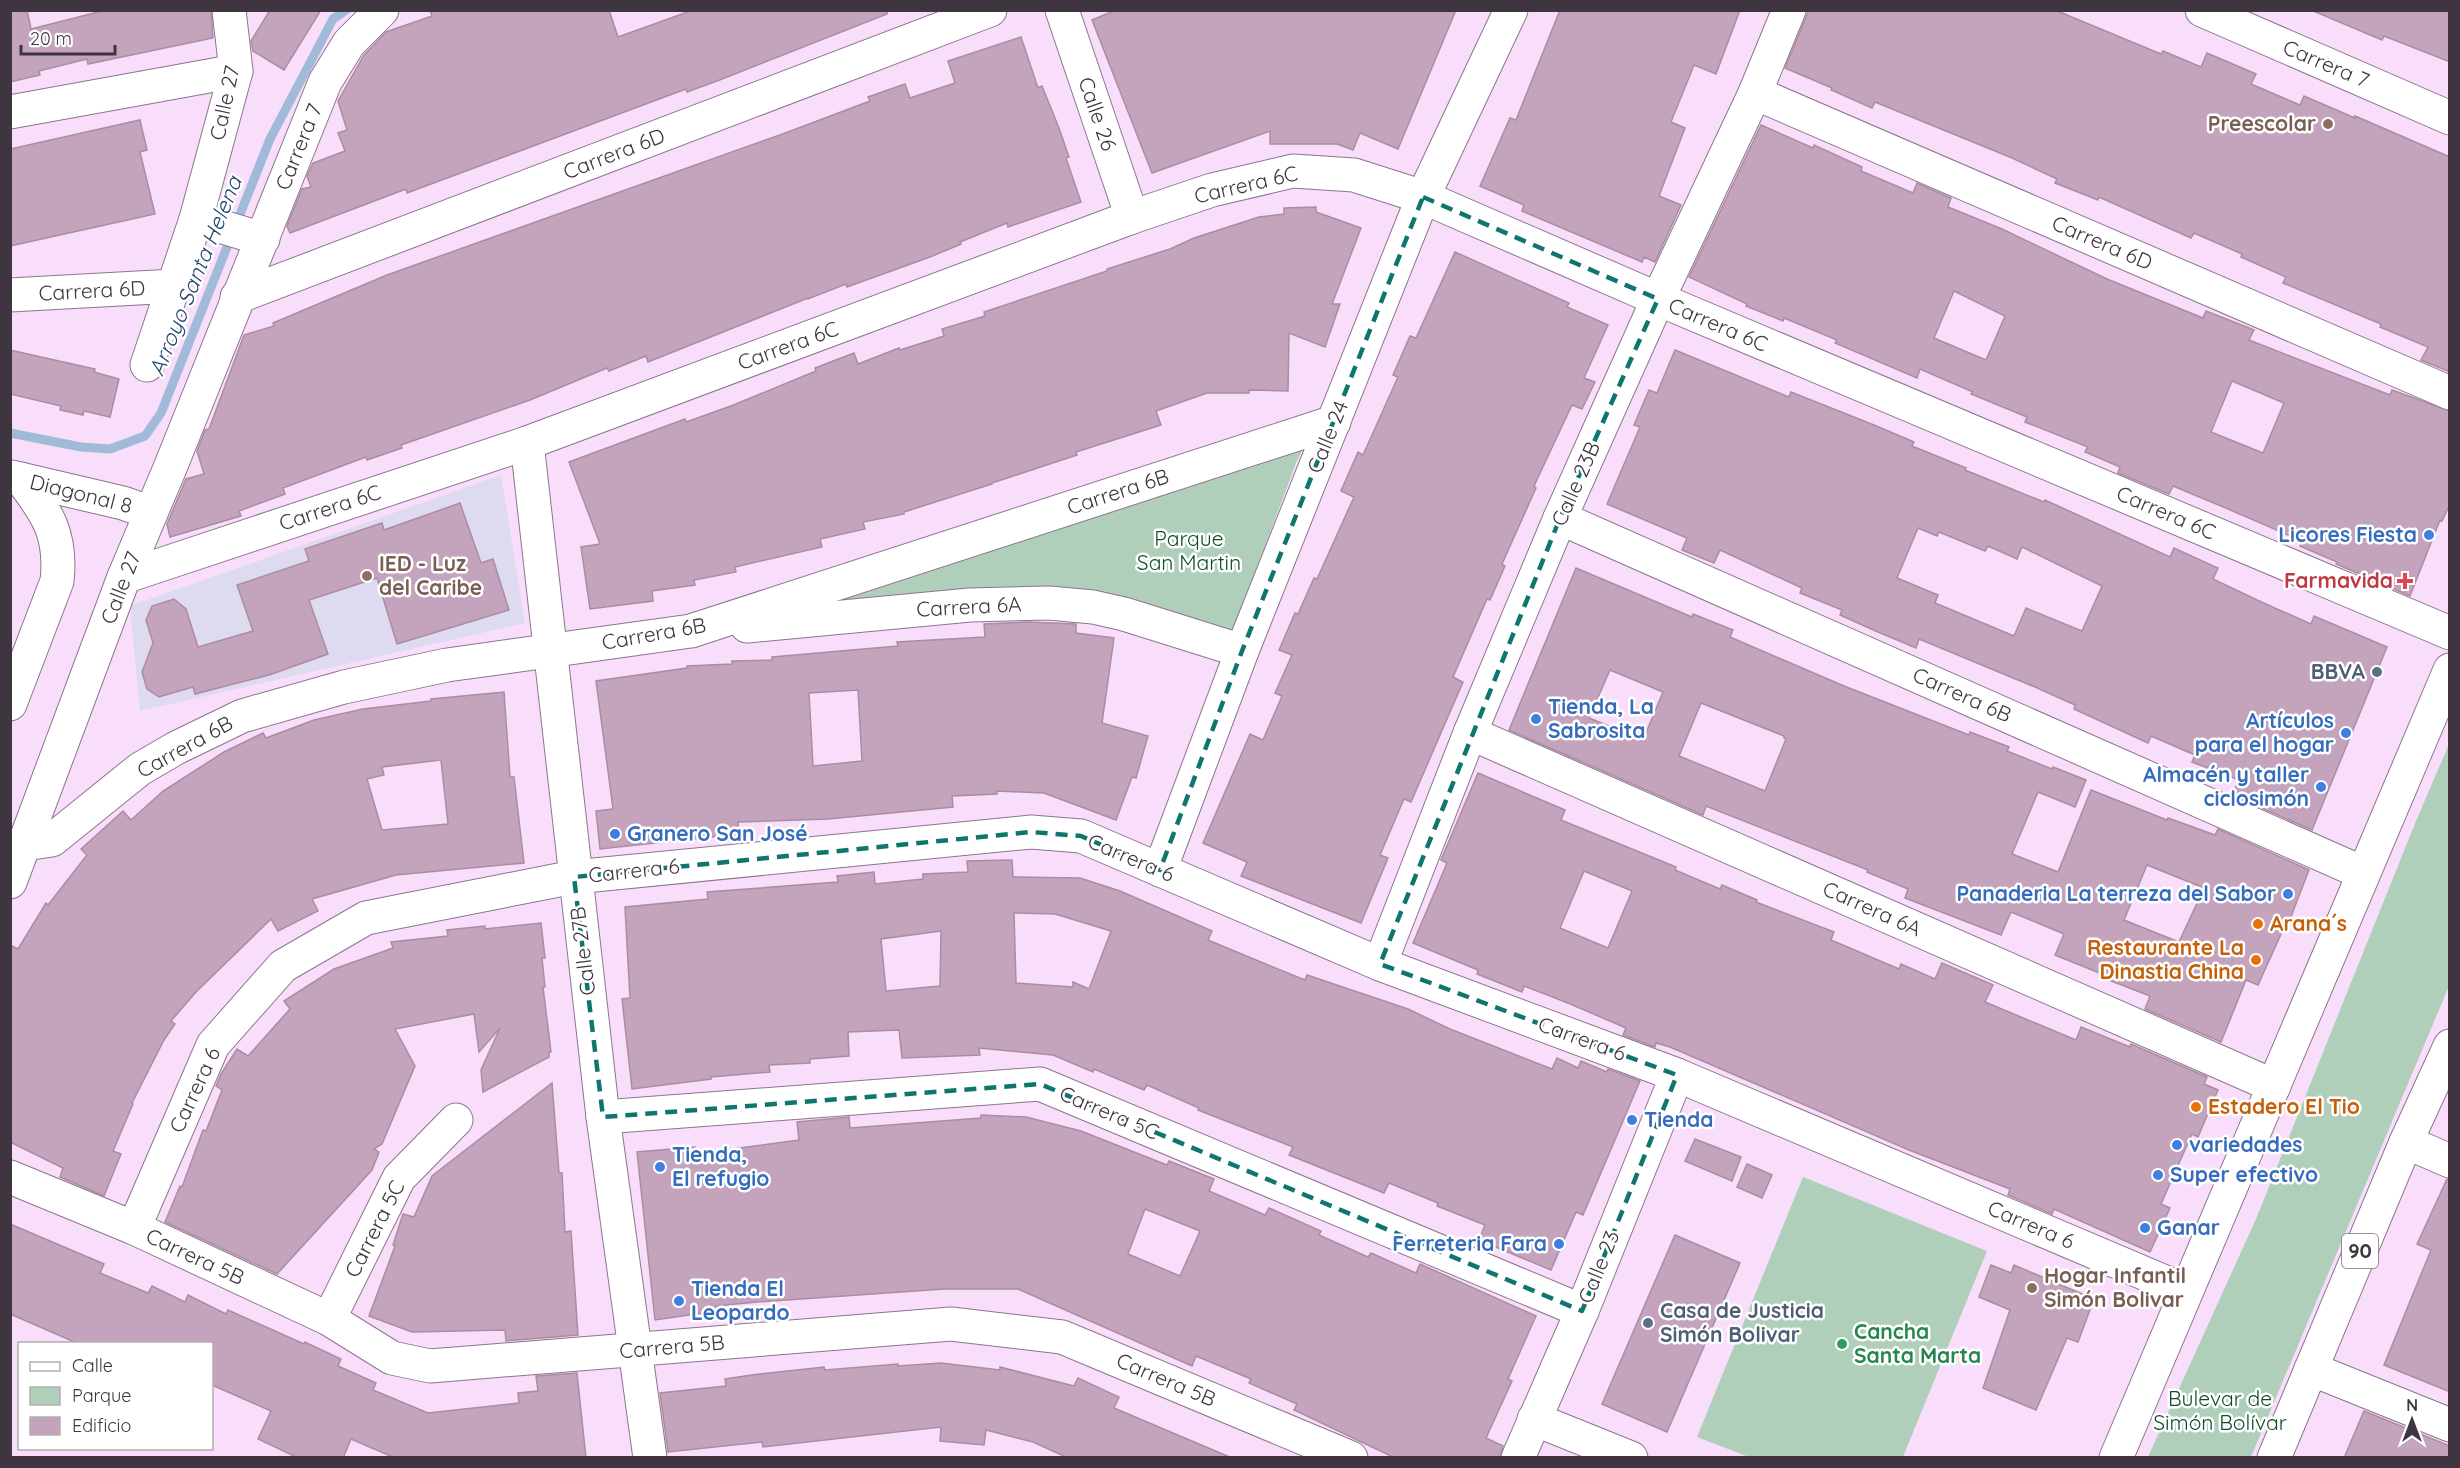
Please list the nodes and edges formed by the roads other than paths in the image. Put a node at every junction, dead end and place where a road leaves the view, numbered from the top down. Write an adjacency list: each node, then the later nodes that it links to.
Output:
1 (229, 10): 8 (main road, Calle 27)
2 (382, 10): 15 (main road, Carrera 7)
3 (990, 10): 18 (main road, Carrera 6D)
4 (1062, 10): 13 (main road, Calle 26)
5 (1511, 10): 12 (main road, Calle 24)
6 (1789, 10): 9 (main road, Calle 23B)
7 (2202, 10): 11 (main road, Carrera 7)
8 (236, 71): 10 (main road); 14 (main road, Calle 27)
9 (1755, 93): 19 (main road, Calle 23B); 21 (main road, Carrera 6D)
10 (10, 112)
11 (2450, 118)
12 (1423, 197): 13 (main road, Carrera 6C); 19 (main road, Carrera 6C); 22 (main road, Calle 24)
13 (1132, 217): 23 (main road, Carrera 6C)
14 (205, 222): 15 (main road); 16 (main road, Calle 27)
15 (254, 237): 18 (main road, Carrera 7)
16 (174, 286): 17 (main road, Carrera 6D); 20 (main road, Calle 27)
17 (10, 295)
18 (237, 297): 25 (main road, Calle 27)
19 (1658, 299): 26 (main road, Calle 23B); 29 (main road, Carrera 6C)
20 (147, 365)
21 (2450, 393)
22 (1334, 422): 28 (main road, Carrera 6B); 31 (main road, Calle 24)
23 (527, 443): 27 (main road, Carrera 6C); 30 (main road, Calle 27B)
24 (16, 477): 25 (main road, Diagonal 8); 33 (main road)
25 (151, 513): 27 (main road, Calle 27)
26 (1560, 518): 34 (main road, Calle 23B); 37 (main road, Carrera 6B)
27 (124, 577): 35 (main road, Calle 27)
28 (691, 630): 30 (main road, Carrera 6B); 31 (main road, Carrera 6A)
29 (2450, 633)
30 (551, 651): 35 (main road, Carrera 6B); 38 (main road, Calle 27B)
31 (1242, 651): 36 (main road, Calle 24)
32 (2450, 670): 37 (main road)
33 (10, 704)
34 (1470, 733): 40 (main road, Calle 23B); 43 (main road, Carrera 6A)
35 (18, 841): 39 (main road, Calle 27)
36 (1160, 870): 38 (main road, Carrera 6); 40 (main road, Carrera 6)
37 (2363, 873): 43 (main road)
38 (574, 877): 44 (main road, Calle 27B); 49 (main road, Carrera 6)
39 (10, 882)
40 (1380, 964): 42 (main road, Carrera 6)
41 (2450, 1046): 46 (main road, 90)
42 (1677, 1075): 50 (main road, Carrera 6); 51 (main road, Calle 23)
43 (2274, 1086): 50 (main road)
44 (603, 1117): 51 (main road, Carrera 5C); 53 (main road, Calle 27B)
45 (456, 1120): 52 (main road, Carrera 5C)
46 (2406, 1142): 47 (main road); 54 (main road, 90)
47 (2450, 1161)
48 (10, 1177): 49 (main road, Carrera 5B)
49 (134, 1228): 52 (main road, Carrera 5B)
50 (2186, 1291): 61 (main road)
51 (1582, 1311): 55 (main road, Calle 23)
52 (329, 1319): 53 (main road, Carrera 5B)
53 (636, 1350): 57 (main road, Calle 27B); 58 (main road, Carrera 5B)
54 (2312, 1368): 56 (main road); 62 (main road, 90)
55 (1534, 1419): 59 (main road, Calle 23); 60 (main road)
56 (2450, 1425)
57 (650, 1458)
58 (1351, 1458)
59 (1518, 1458)
60 (1631, 1458)
61 (2116, 1458)
62 (2274, 1458)

